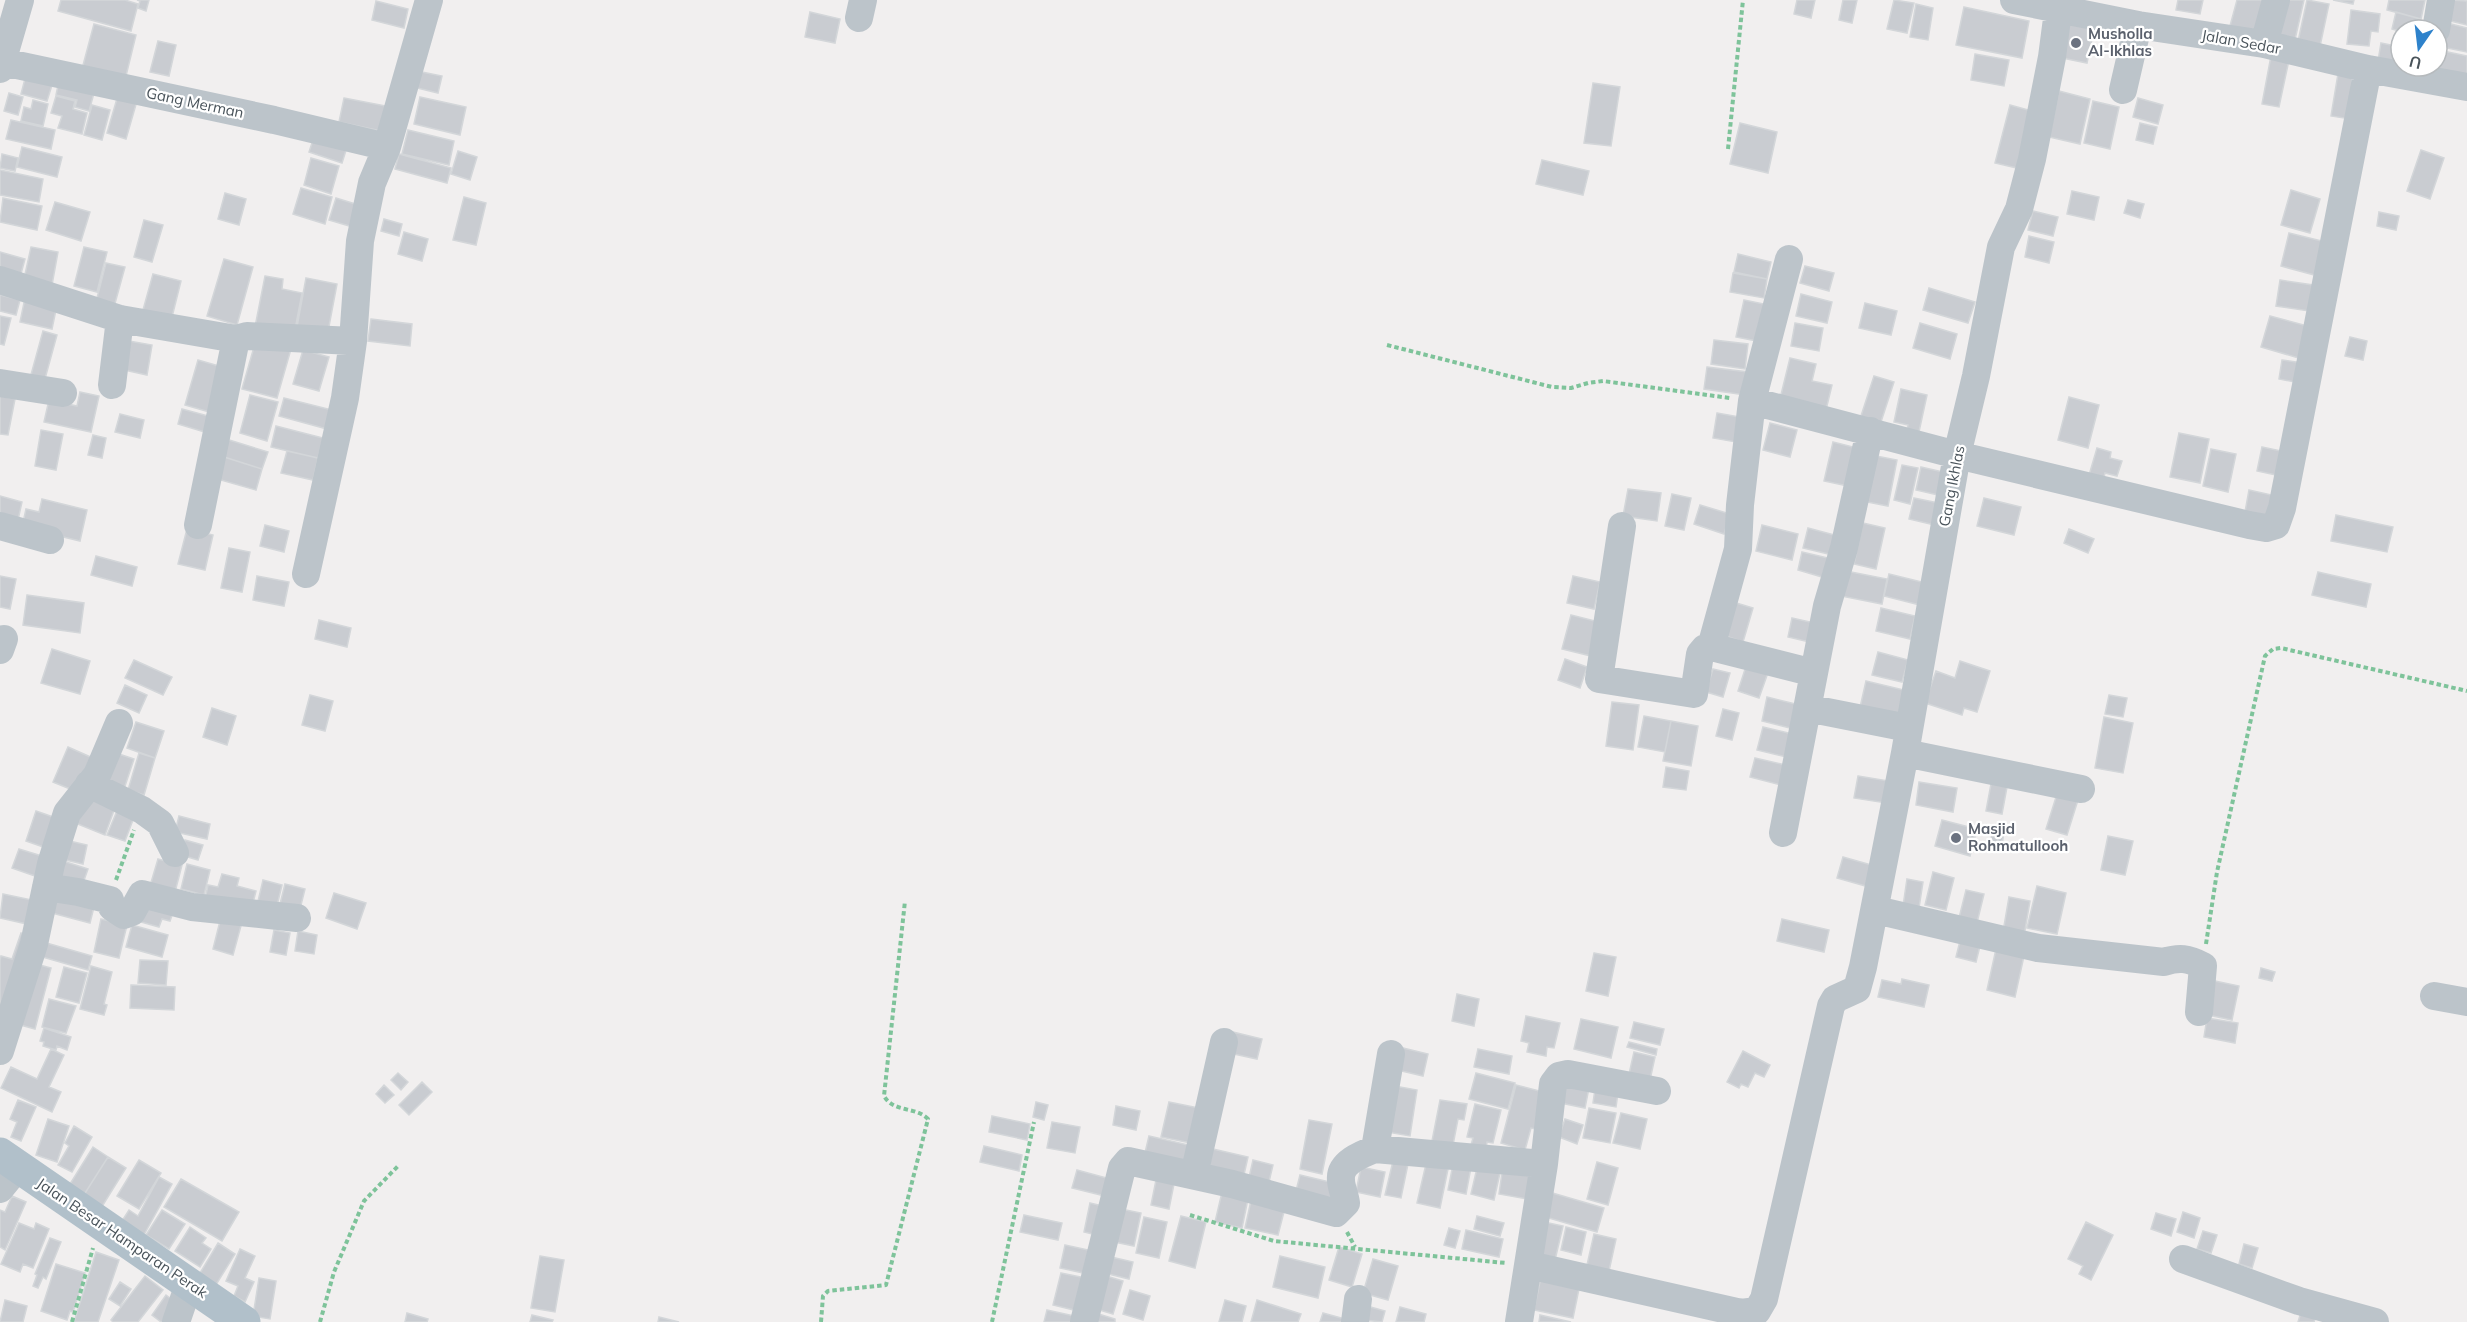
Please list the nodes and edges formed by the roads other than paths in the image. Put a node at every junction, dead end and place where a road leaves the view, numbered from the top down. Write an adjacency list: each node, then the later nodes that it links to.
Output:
1 (20, 0): 11 (street)
2 (429, 0): 17 (street)
3 (2014, 0): 7 (street, Jalan Sedar)
4 (2276, 0): 10 (street)
5 (2442, 0): 8 (street)
6 (2093, 8): 7 (street, Jalan Sedar); 9 (street, Jalan Sedar)
7 (2058, 10): 28 (street, Gang Ikhlas)
8 (2438, 18)
9 (2138, 25): 10 (street, Jalan Sedar); 16 (street)
10 (2264, 44): 12 (street, Jalan Sedar)
11 (1, 66): 17 (street, Gang Merman)
12 (2368, 69): 13 (street, Jalan Sedar); 28 (street)
13 (2389, 70)
14 (2442, 78): 15 (street, Jalan Sedar)
15 (2467, 87)
16 (2123, 90)
17 (387, 147): 22 (street)
18 (1789, 259): 26 (street)
19 (0, 280): 20 (street)
20 (120, 319): 21 (street); 24 (street)
21 (236, 339): 22 (street); 29 (street)
22 (353, 341): 33 (street)
23 (0, 383): 25 (street)
24 (112, 385)
25 (63, 393)
26 (1752, 401): 27 (street); 34 (street)
27 (1870, 431): 28 (street); 35 (street)
28 (1957, 455): 38 (street, Gang Ikhlas)
29 (198, 525)
30 (0, 526): 32 (street)
31 (1623, 526): 34 (street)
32 (50, 540)
33 (306, 574)
34 (1711, 647): 35 (street)
35 (1814, 673): 36 (street)
36 (1807, 708): 38 (street); 41 (street)
37 (118, 723): 39 (street)
38 (1906, 740): 40 (street); 44 (street, Gang Ikhlas)
39 (89, 784): 42 (street); 43 (street)
40 (2081, 789)
41 (1783, 833)
42 (175, 853)
43 (46, 887): 45 (street); 50 (street)
44 (1876, 910): 48 (street); 58 (street, Gang Ikhlas)
45 (297, 918)
46 (2434, 996): 47 (street)
47 (2467, 1002)
48 (2199, 1012)
49 (1224, 1042): 56 (street)
50 (0, 1051)
51 (1391, 1054): 53 (street)
52 (1657, 1091): 54 (street)
53 (1375, 1149): 54 (street); 56 (street)
54 (1544, 1164): 58 (street)
55 (6, 1170): 59 (main road, Jalan Besar Hamparan Perak)
56 (1194, 1175): 62 (street)
57 (2184, 1259): 64 (street)
58 (1529, 1265): 63 (street)
59 (189, 1284): 60 (street); 61 (main road, Jalan Besar Hamparan Perak)
60 (176, 1322)
61 (244, 1322)
62 (1084, 1322)
63 (1519, 1322)
64 (2374, 1322)

